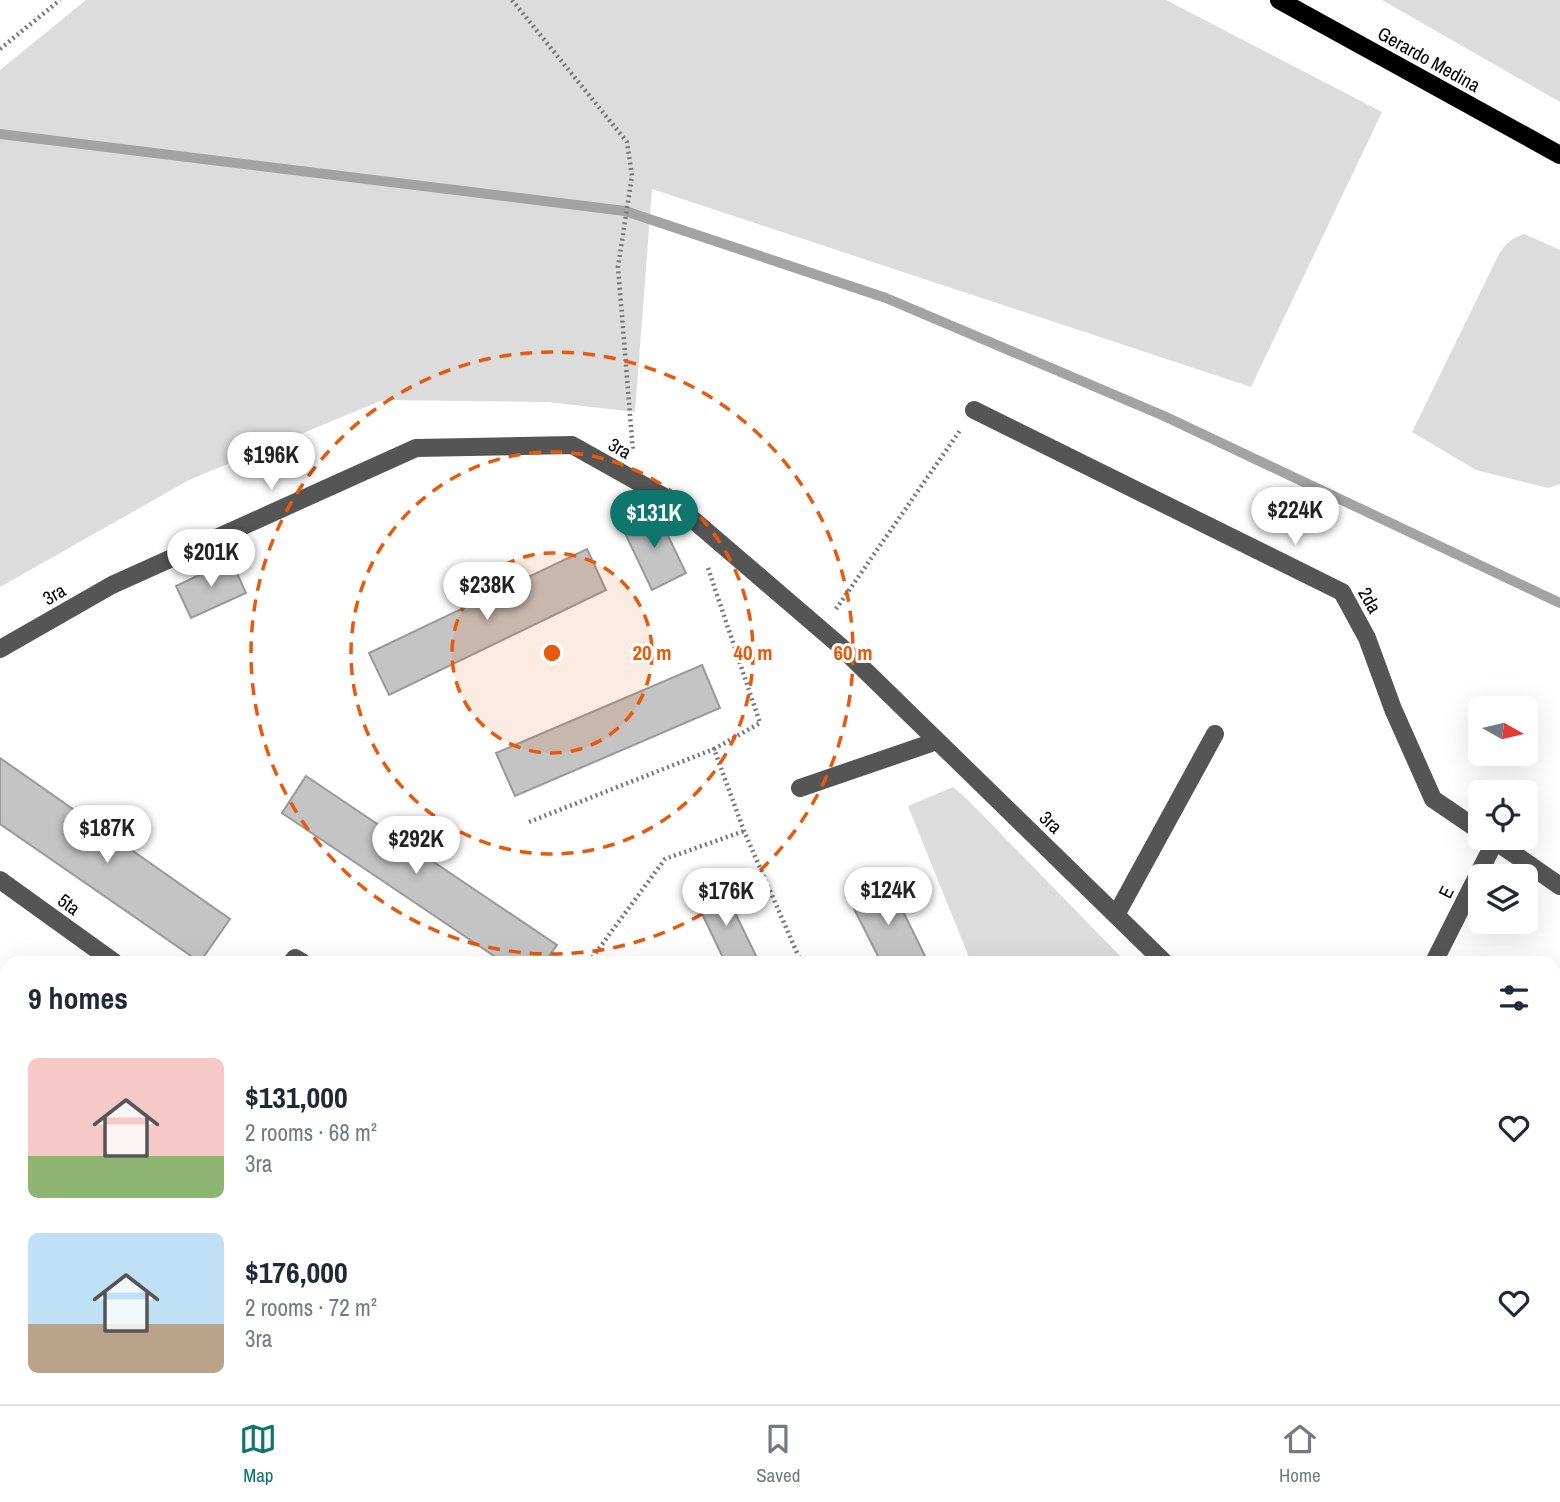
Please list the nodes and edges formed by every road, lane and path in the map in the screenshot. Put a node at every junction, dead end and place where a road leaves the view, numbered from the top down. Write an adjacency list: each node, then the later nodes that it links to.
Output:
1 (60, 0): 4 (path)
2 (512, 0): 7 (path)
3 (1279, 0): 5 (main road, Gerardo Medina)
4 (0, 49)
5 (1560, 155)
6 (974, 410): 9 (path); 16 (street, 2da)
7 (635, 481): 8 (street, 3ra); 10 (street, 3ra)
8 (691, 518): 9 (street, 3ra); 13 (path)
9 (822, 630): 12 (street, 3ra)
10 (0, 649)
11 (1215, 734): 22 (street)
12 (937, 741): 14 (street); 22 (street, 3ra)
13 (714, 749): 15 (path); 17 (path)
14 (800, 788)
15 (529, 822)
16 (1468, 823)
17 (744, 831): 24 (path); 25 (path)
18 (1483, 850): 27 (street, E)
19 (1508, 850): 21 (street, 2da)
20 (0, 880): 23 (street, 5ta)
21 (1560, 886)
22 (1116, 915): 26 (street, 3ra)
23 (106, 956)
24 (593, 956)
25 (799, 956)
26 (1158, 956)
27 (1437, 956)

